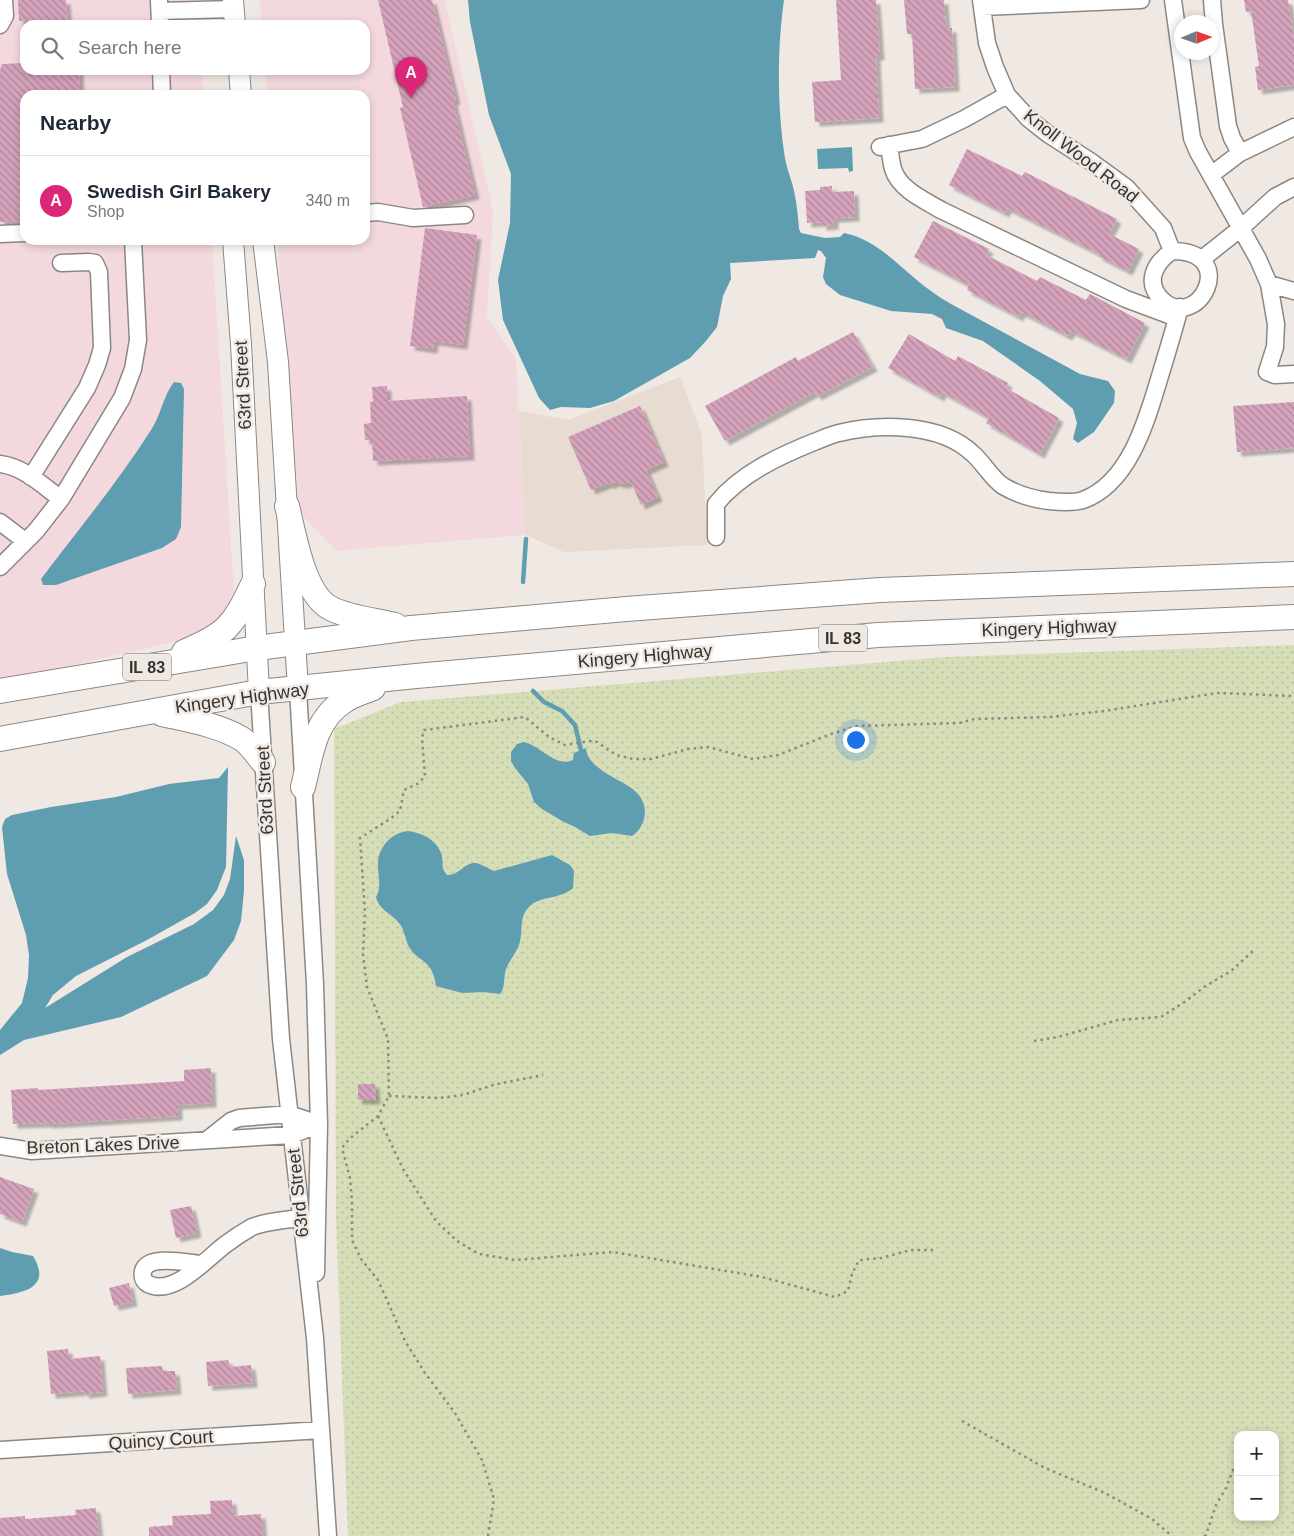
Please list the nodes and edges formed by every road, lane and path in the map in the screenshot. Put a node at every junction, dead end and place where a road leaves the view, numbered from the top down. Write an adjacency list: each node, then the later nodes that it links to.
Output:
1 (4, 0): 8 (street)
2 (1140, 0): 5 (street)
3 (1173, 0): 16 (street)
4 (1212, 0): 15 (street)
5 (982, 4): 13 (street, Knoll Wood Road)
6 (234, 11): 7 (street)
7 (160, 12)
8 (0, 25)
9 (161, 75): 11 (street)
10 (239, 75): 12 (main road)
11 (162, 90)
12 (241, 90)
13 (1007, 95): 28 (street, Knoll Wood Road); 34 (street)
14 (1294, 127): 15 (street)
15 (1240, 153): 16 (street)
16 (1211, 175): 20 (street)
17 (1294, 187): 20 (street)
18 (370, 213): 19 (street)
19 (465, 215)
20 (1241, 228): 29 (street); 31 (street)
21 (20, 233): 22 (street)
22 (0, 234)
23 (825, 238): 27 (path)
24 (133, 245): 39 (street)
25 (233, 245): 46 (main road, 63rd Street)
26 (264, 245): 40 (main road, 63rd Street)
27 (821, 251)
28 (1172, 251): 29 (street); 34 (street)
29 (1202, 259): 34 (street)
30 (61, 263): 38 (street)
31 (1269, 284): 32 (street); 36 (street)
32 (1294, 291)
33 (951, 304): 35 (path)
34 (1179, 313): 42 (street)
35 (942, 319)
36 (1294, 374)
37 (0, 464): 38 (street)
38 (30, 477): 39 (street)
39 (61, 499): 43 (street)
40 (287, 506): 48 (highway); 49 (main road, 63rd Street)
41 (0, 522): 43 (street)
42 (716, 537)
43 (26, 541): 44 (street)
44 (0, 567)
45 (1294, 574): 48 (highway, IL 83)
46 (253, 584): 50 (main road, 63rd Street); 51 (highway)
47 (1294, 617): 52 (highway, Kingery Highway / IL 83)
48 (412, 628): 49 (highway, IL 83)
49 (295, 643): 50 (highway, IL 83); 53 (main road, 63rd Street)
50 (257, 648): 51 (highway, IL 83); 55 (main road, 63rd Street)
51 (154, 665): 54 (highway, IL 83)
52 (393, 678): 53 (highway, Kingery Highway / IL 83); 60 (highway)
53 (298, 689): 55 (highway, Kingery Highway / IL 83); 60 (street, 63rd Street)
54 (0, 691)
55 (259, 692): 57 (highway, Kingery Highway / IL 83); 59 (street, 63rd Street)
56 (1294, 696): 64 (path)
57 (151, 712): 58 (highway, Kingery Highway / IL 83); 59 (highway)
58 (0, 739)
59 (263, 762): 65 (street, 63rd Street)
60 (303, 787): 67 (street, 63rd Street)
61 (1253, 951): 62 (path)
62 (1034, 1041)
63 (544, 1074): 64 (path)
64 (389, 1096): 66 (path)
65 (289, 1114): 67 (street); 68 (street, 63rd Street); 69 (street)
66 (378, 1116): 72 (path); 80 (path)
67 (319, 1124): 68 (street, Breton Lakes Drive); 74 (street, 63rd Street)
68 (292, 1135): 69 (street, Breton Lakes Drive); 71 (street, 63rd Street)
69 (207, 1140): 70 (street, Breton Lakes Drive)
70 (0, 1146)
71 (301, 1218): 73 (street); 74 (street, 63rd Street)
72 (934, 1250)
73 (201, 1264)
74 (315, 1338): 76 (street, 63rd Street)
75 (962, 1421): 81 (path)
76 (322, 1430): 77 (street, Quincy Court); 79 (street, 63rd Street)
77 (0, 1450)
78 (1234, 1467): 82 (path)
79 (328, 1536)
80 (488, 1536)
81 (1172, 1536)
82 (1204, 1536)

